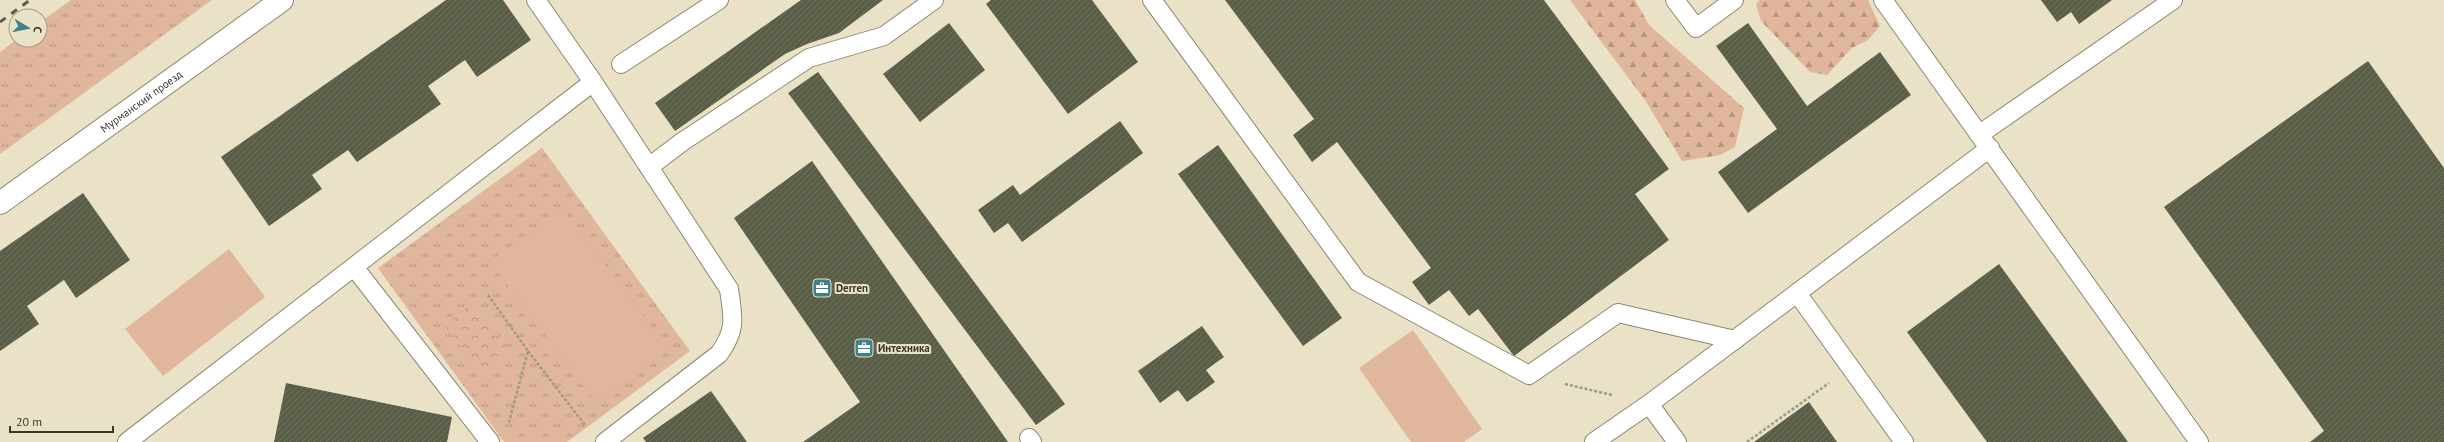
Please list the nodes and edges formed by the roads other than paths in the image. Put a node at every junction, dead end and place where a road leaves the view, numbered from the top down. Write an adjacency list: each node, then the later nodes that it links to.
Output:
1 (282, 0): 14 (street, Мурманский проезд)
2 (536, 0): 11 (lane)
3 (719, 0): 10 (lane)
4 (934, 0): 13 (lane)
5 (1152, 0): 17 (lane)
6 (1675, 0): 7 (lane)
7 (1734, 0)
8 (1883, 0): 12 (lane)
9 (2173, 0): 12 (lane)
10 (621, 64)
11 (593, 82): 13 (lane); 15 (lane)
12 (1985, 141): 16 (lane); 25 (lane)
13 (649, 167): 21 (lane)
14 (0, 203)
15 (354, 267): 19 (lane); 20 (lane)
16 (1798, 293): 17 (lane); 24 (lane)
17 (1735, 340): 18 (lane)
18 (1649, 404): 22 (lane); 23 (lane)
19 (127, 442)
20 (490, 442)
21 (605, 442)
22 (1594, 442)
23 (1677, 442)
24 (1904, 442)
25 (2199, 442)

